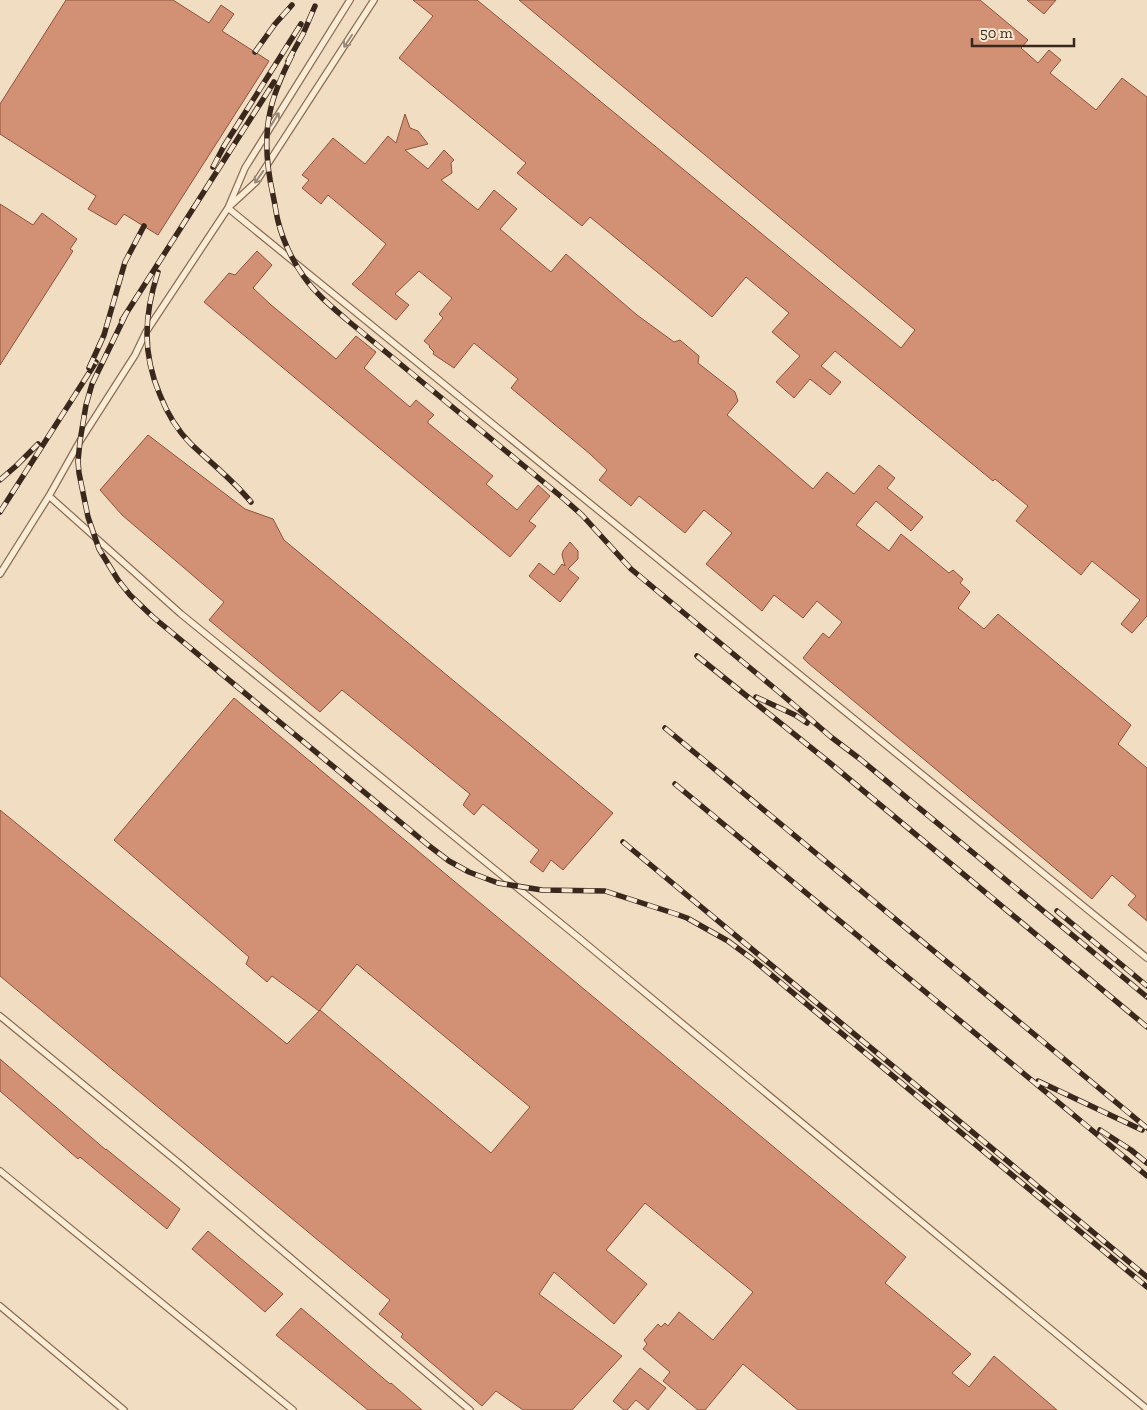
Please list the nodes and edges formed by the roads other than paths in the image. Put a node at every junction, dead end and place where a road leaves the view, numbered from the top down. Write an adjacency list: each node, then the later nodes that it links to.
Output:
1 (350, 0): 3 (lane, one-way to 1)
2 (374, 0): 3 (lane, one-way to 3)
3 (228, 208): 4 (lane); 6 (lane)
4 (50, 496): 5 (lane); 10 (lane)
5 (0, 574)
6 (1147, 958)
7 (0, 1016): 13 (lane)
8 (0, 1171): 12 (lane)
9 (0, 1306): 11 (lane)
10 (1147, 1409)
11 (124, 1410)
12 (293, 1410)
13 (470, 1410)

